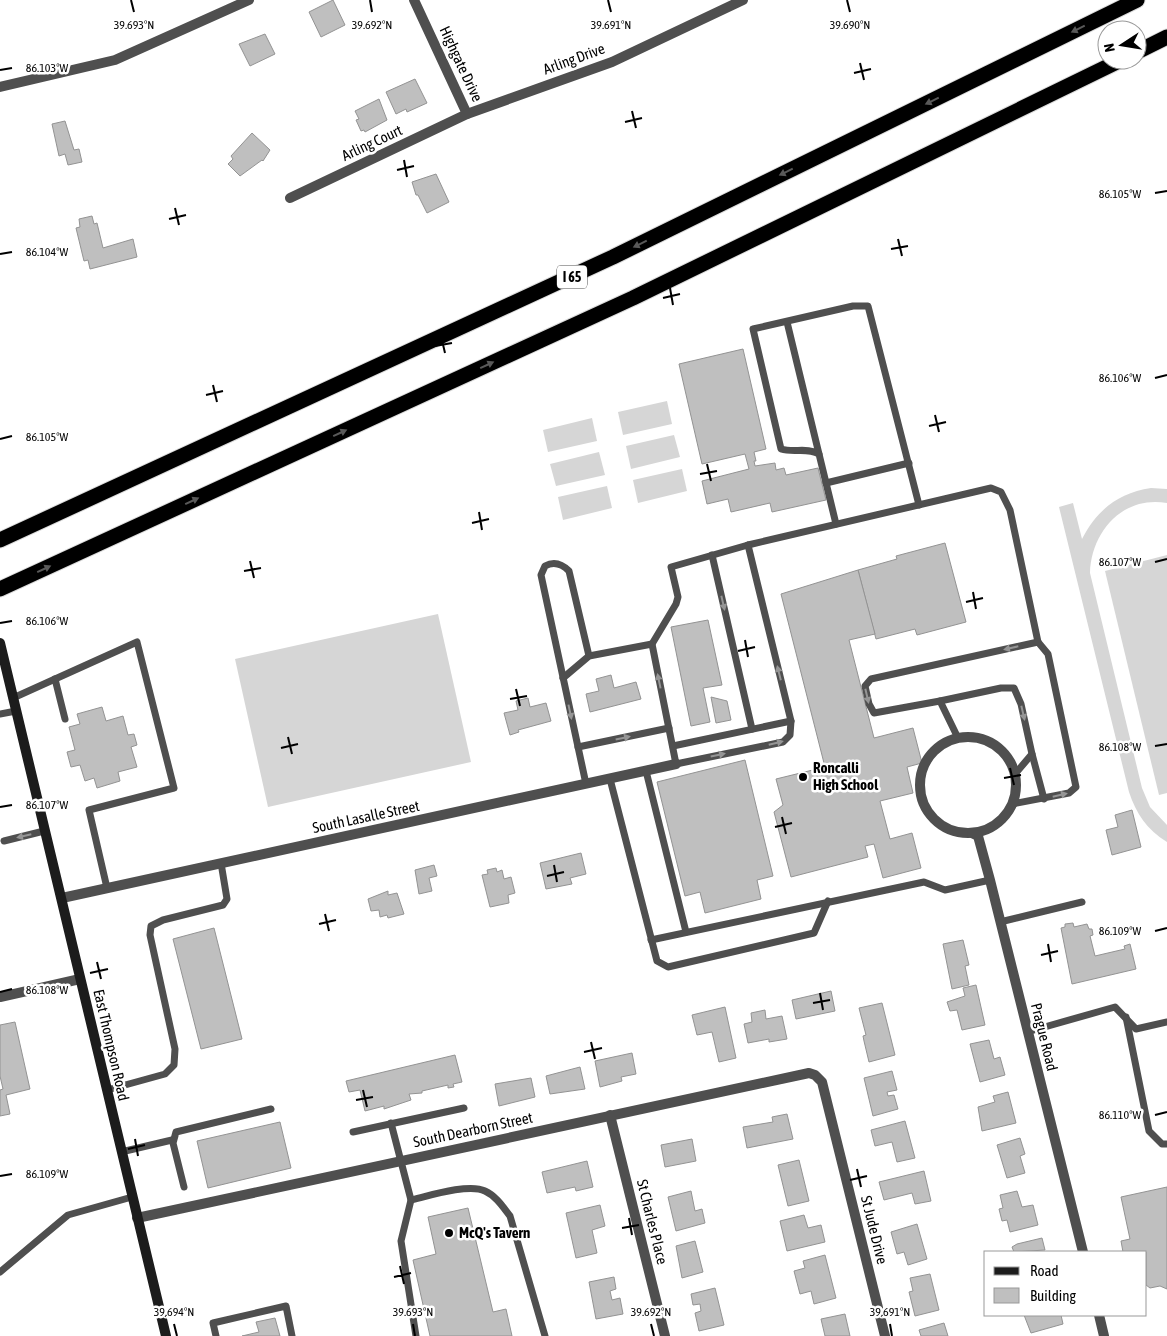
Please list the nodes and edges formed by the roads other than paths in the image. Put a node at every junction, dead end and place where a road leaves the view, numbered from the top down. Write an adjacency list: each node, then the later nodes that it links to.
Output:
1 (249, 0): 8 (street)
2 (414, 0): 9 (street, Highgate Drive)
3 (743, 0): 9 (street, Arling Drive)
4 (1138, 0): 17 (highway, I 65, one-way to 17)
5 (1167, 38): 6 (highway)
6 (1147, 47)
7 (1100, 70): 20 (highway, one-way to 7)
8 (0, 87)
9 (467, 114): 10 (street, Arling Court)
10 (290, 198)
11 (787, 322): 12 (lane); 12 (lane); 13 (lane)
12 (818, 454): 14 (lane)
13 (908, 463): 14 (lane); 15 (lane)
14 (826, 483): 16 (lane)
15 (919, 505): 16 (lane); 21 (lane)
16 (836, 524): 18 (lane)
17 (0, 540)
18 (748, 545): 19 (lane); 32 (lane, one-way to 18)
19 (712, 556): 23 (lane); 34 (lane, one-way to 34)
20 (0, 589)
21 (1038, 642): 28 (lane, one-way to 28); 44 (lane, one-way to 21)
22 (0, 644): 27 (main road, East Thompson Road)
23 (652, 644): 24 (lane); 33 (lane, one-way to 23)
24 (589, 656): 25 (lane); 25 (lane)
25 (562, 678): 37 (lane, one-way to 37)
26 (55, 679): 27 (lane); 31 (lane); 51 (lane)
27 (13, 698): 29 (main road, East Thompson Road)
28 (940, 701): 35 (lane); 38 (lane, one-way to 38)
29 (16, 711): 30 (lane); 46 (main road, East Thompson Road)
30 (0, 714)
31 (65, 718)
32 (791, 721): 34 (lane); 39 (lane, one-way to 32)
33 (669, 728): 36 (lane); 37 (lane, one-way to 33)
34 (752, 729): 36 (lane)
35 (958, 738): 41 (street); 47 (street)
36 (673, 746): 39 (lane)
37 (578, 747): 43 (lane)
38 (1032, 754): 41 (lane); 44 (lane)
39 (676, 764): 40 (street, South Lasalle Street)
40 (646, 771): 42 (street, South Lasalle Street); 56 (lane)
41 (1015, 774): 45 (street)
42 (610, 779): 43 (street, South Lasalle Street); 57 (lane)
43 (586, 784): 49 (street, South Lasalle Street)
44 (1044, 799): 45 (lane)
45 (1012, 804): 47 (street)
46 (44, 831): 48 (lane, one-way to 48); 52 (main road, East Thompson Road)
47 (972, 833): 50 (street, Prague Road)
48 (4, 840)
49 (221, 863): 51 (street, South Lasalle Street); 64 (lane)
50 (990, 880): 53 (lane); 55 (street, Prague Road)
51 (107, 888): 52 (street, South Lasalle Street)
52 (62, 898): 58 (main road, East Thompson Road)
53 (828, 901): 56 (lane); 57 (lane)
54 (1082, 902): 55 (lane)
55 (1000, 922): 62 (street, Prague Road)
56 (686, 932): 57 (lane)
57 (651, 940)
58 (80, 979): 59 (street); 64 (main road, East Thompson Road)
59 (0, 997)
60 (1126, 1017): 61 (lane); 62 (lane); 71 (lane)
61 (1167, 1022)
62 (1027, 1032): 78 (street, Prague Road)
63 (815, 1075): 67 (street, South Dearborn Street); 87 (street, St Jude Drive)
64 (106, 1090): 72 (main road, East Thompson Road)
65 (464, 1108): 68 (lane)
66 (271, 1109): 70 (lane)
67 (610, 1115): 73 (street, South Dearborn Street); 86 (street, St Charles Place)
68 (392, 1123): 69 (lane); 73 (lane)
69 (353, 1132)
70 (172, 1140): 72 (lane); 74 (lane)
71 (1167, 1144)
72 (121, 1152): 75 (main road, East Thompson Road)
73 (401, 1161): 76 (lane); 77 (street, South Dearborn Street)
74 (184, 1187)
75 (132, 1197): 77 (main road, East Thompson Road); 79 (lane)
76 (411, 1200): 84 (lane); 85 (lane)
77 (137, 1218): 81 (main road, East Thompson Road)
78 (1083, 1251)
79 (0, 1272)
80 (1099, 1316): 88 (street)
81 (166, 1336)
82 (216, 1336): 83 (lane)
83 (292, 1336)
84 (416, 1336)
85 (545, 1336)
86 (665, 1336)
87 (886, 1336)
88 (1104, 1336)

